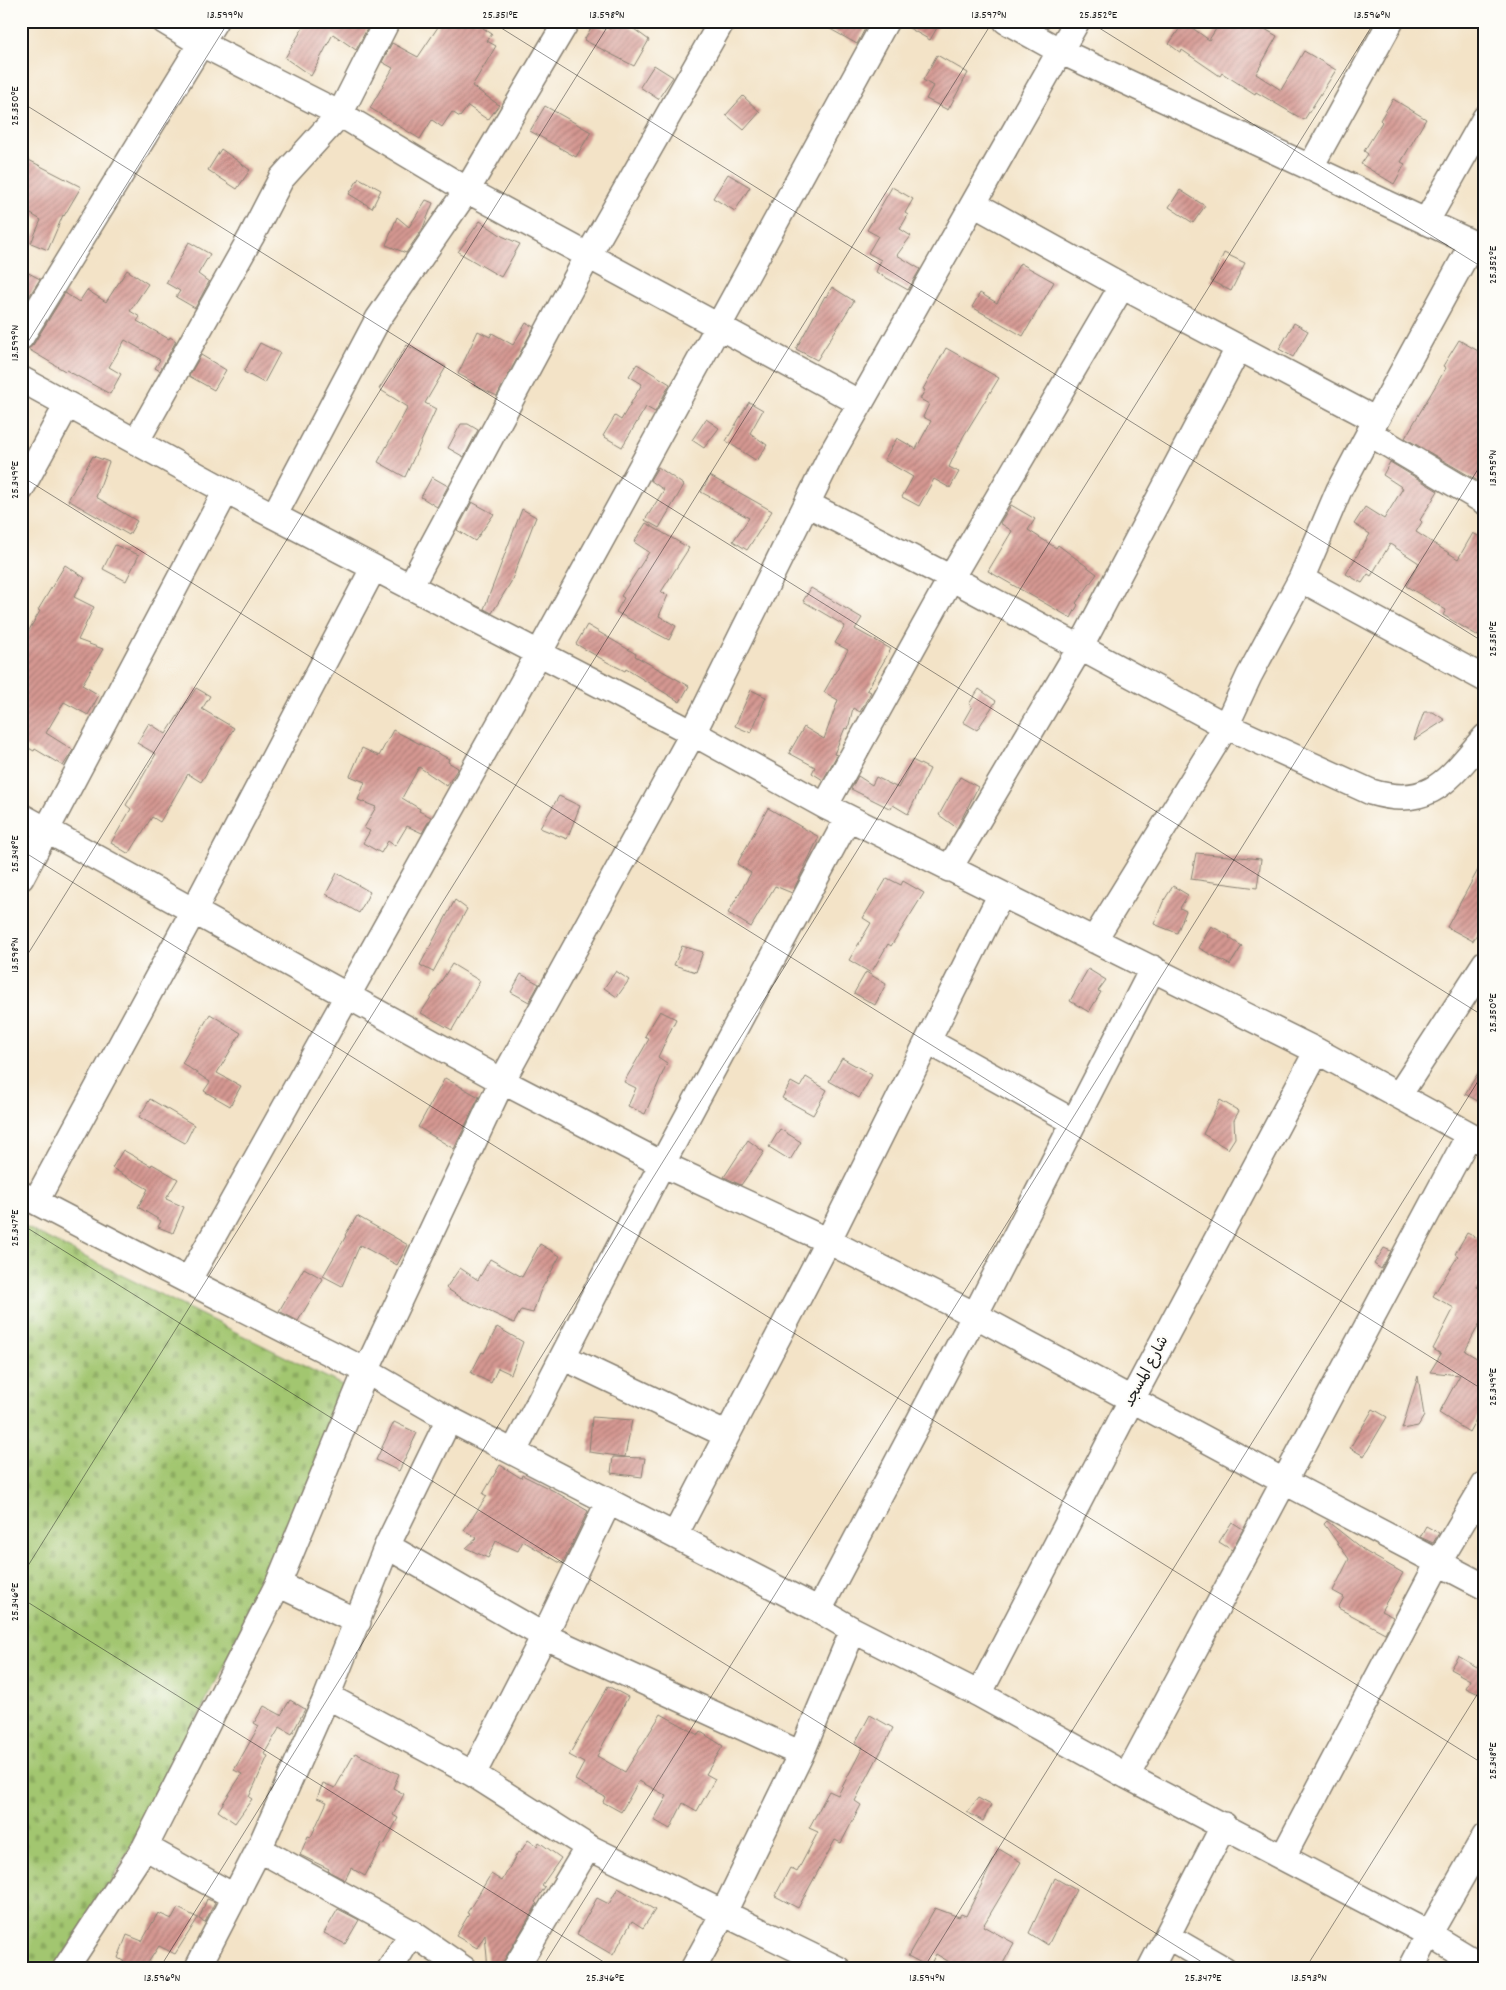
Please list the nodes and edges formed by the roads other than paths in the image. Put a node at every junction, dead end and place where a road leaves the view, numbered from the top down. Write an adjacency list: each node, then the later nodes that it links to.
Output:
1 (164, 21): 10 (street)
2 (215, 21): 10 (street)
3 (387, 21): 12 (street)
4 (568, 21): 15 (street)
5 (722, 21): 19 (street)
6 (886, 21): 21 (street)
7 (1006, 21): 11 (street)
8 (1077, 21): 11 (street)
9 (1391, 21): 14 (street)
10 (202, 44): 12 (street); 22 (street)
11 (1060, 51): 14 (street); 16 (street)
12 (340, 114): 15 (street); 28 (street)
13 (1485, 118): 17 (street)
14 (1310, 168): 17 (street)
15 (467, 190): 19 (street); 33 (street)
16 (974, 204): 20 (street); 25 (street)
17 (1426, 222): 18 (street)
18 (1478, 246): 27 (street)
19 (588, 256): 21 (street); 37 (street)
20 (1122, 286): 23 (street); 35 (street)
21 (718, 326): 25 (street); 39 (street)
22 (21, 338)
23 (1239, 347): 27 (street); 38 (street)
24 (21, 379): 26 (street)
25 (860, 403): 32 (street)
26 (67, 405): 28 (street); 29 (street)
27 (1372, 426): 31 (street); 36 (street)
28 (136, 442): 30 (street)
29 (21, 489)
30 (226, 491): 33 (street); 47 (street)
31 (1485, 502)
32 (807, 504): 35 (street); 42 (street)
33 (274, 516): 34 (street)
34 (374, 569): 37 (street); 51 (street)
35 (951, 578): 38 (street); 44 (street)
36 (1301, 579): 40 (street); 41 (street)
37 (410, 587): 39 (street)
38 (1080, 648): 41 (street); 48 (street)
39 (539, 653): 42 (street); 55 (street)
40 (1485, 679)
41 (1226, 726): 43 (street); 52 (street)
42 (693, 733): 44 (street); 58 (street)
43 (1485, 737)
44 (825, 806): 46 (street)
45 (21, 816): 47 (street)
46 (848, 818): 48 (street); 62 (street)
47 (48, 830): 49 (street); 51 (street)
48 (949, 869): 50 (street)
49 (21, 878)
50 (1001, 894): 52 (street); 56 (street)
51 (194, 910): 55 (street); 63 (street)
52 (1094, 940): 54 (street)
53 (1485, 963): 59 (street)
54 (1153, 968): 57 (street); 60 (street)
55 (348, 996): 58 (street); 65 (street)
56 (928, 1041): 60 (street); 64 (street)
57 (1317, 1051): 59 (street); 69 (street, شارع المسجد)
58 (502, 1081): 62 (street); 68 (street)
59 (1399, 1095): 61 (street)
60 (1074, 1122): 66 (street)
61 (1477, 1139): 73 (street)
62 (662, 1164): 64 (street); 67 (street)
63 (29, 1198): 65 (street)
64 (828, 1241): 66 (street); 71 (street)
65 (188, 1281): 68 (street)
66 (975, 1315): 69 (street); 81 (street)
67 (563, 1358): 71 (street); 72 (street)
68 (366, 1371): 70 (street); 79 (street)
69 (1132, 1399): 73 (street); 85 (street, شارع المسجد)
70 (449, 1419): 72 (street); 77 (street)
71 (727, 1435): 76 (street)
72 (514, 1451): 75 (street)
73 (1285, 1482): 78 (street); 89 (street)
74 (1485, 1484): 78 (street)
75 (608, 1501): 76 (street); 84 (street)
76 (675, 1535): 81 (street)
77 (387, 1546): 82 (street); 84 (street)
78 (1438, 1563): 80 (street); 95 (street)
79 (278, 1584): 82 (street); 92 (street)
80 (1485, 1587)
81 (819, 1610): 83 (street)
82 (358, 1622): 86 (street)
83 (853, 1630): 85 (street); 87 (street)
84 (544, 1636): 87 (street); 88 (street)
85 (979, 1694): 89 (street)
86 (327, 1696): 88 (street); 94 (street)
87 (801, 1754): 97 (street)
88 (473, 1774): 93 (street)
89 (1127, 1776): 90 (street)
90 (1224, 1826): 95 (street); 100 (street)
91 (1485, 1836): 99 (street)
92 (144, 1847): 96 (street); 102 (street)
93 (588, 1847): 97 (street); 106 (street)
94 (259, 1849): 96 (street); 98 (street)
95 (1283, 1857): 99 (street)
96 (235, 1896): 103 (street)
97 (723, 1914): 107 (street); 108 (street)
98 (412, 1932): 104 (street); 105 (street)
99 (1429, 1934): 101 (street); 111 (street)
100 (1167, 1936): 109 (street); 110 (street)
101 (1485, 1968)
102 (65, 1969)
103 (197, 1969)
104 (390, 1969)
105 (464, 1969)
106 (515, 1969)
107 (693, 1969)
108 (838, 1969)
109 (1150, 1969)
110 (1224, 1969)
111 (1411, 1969)

